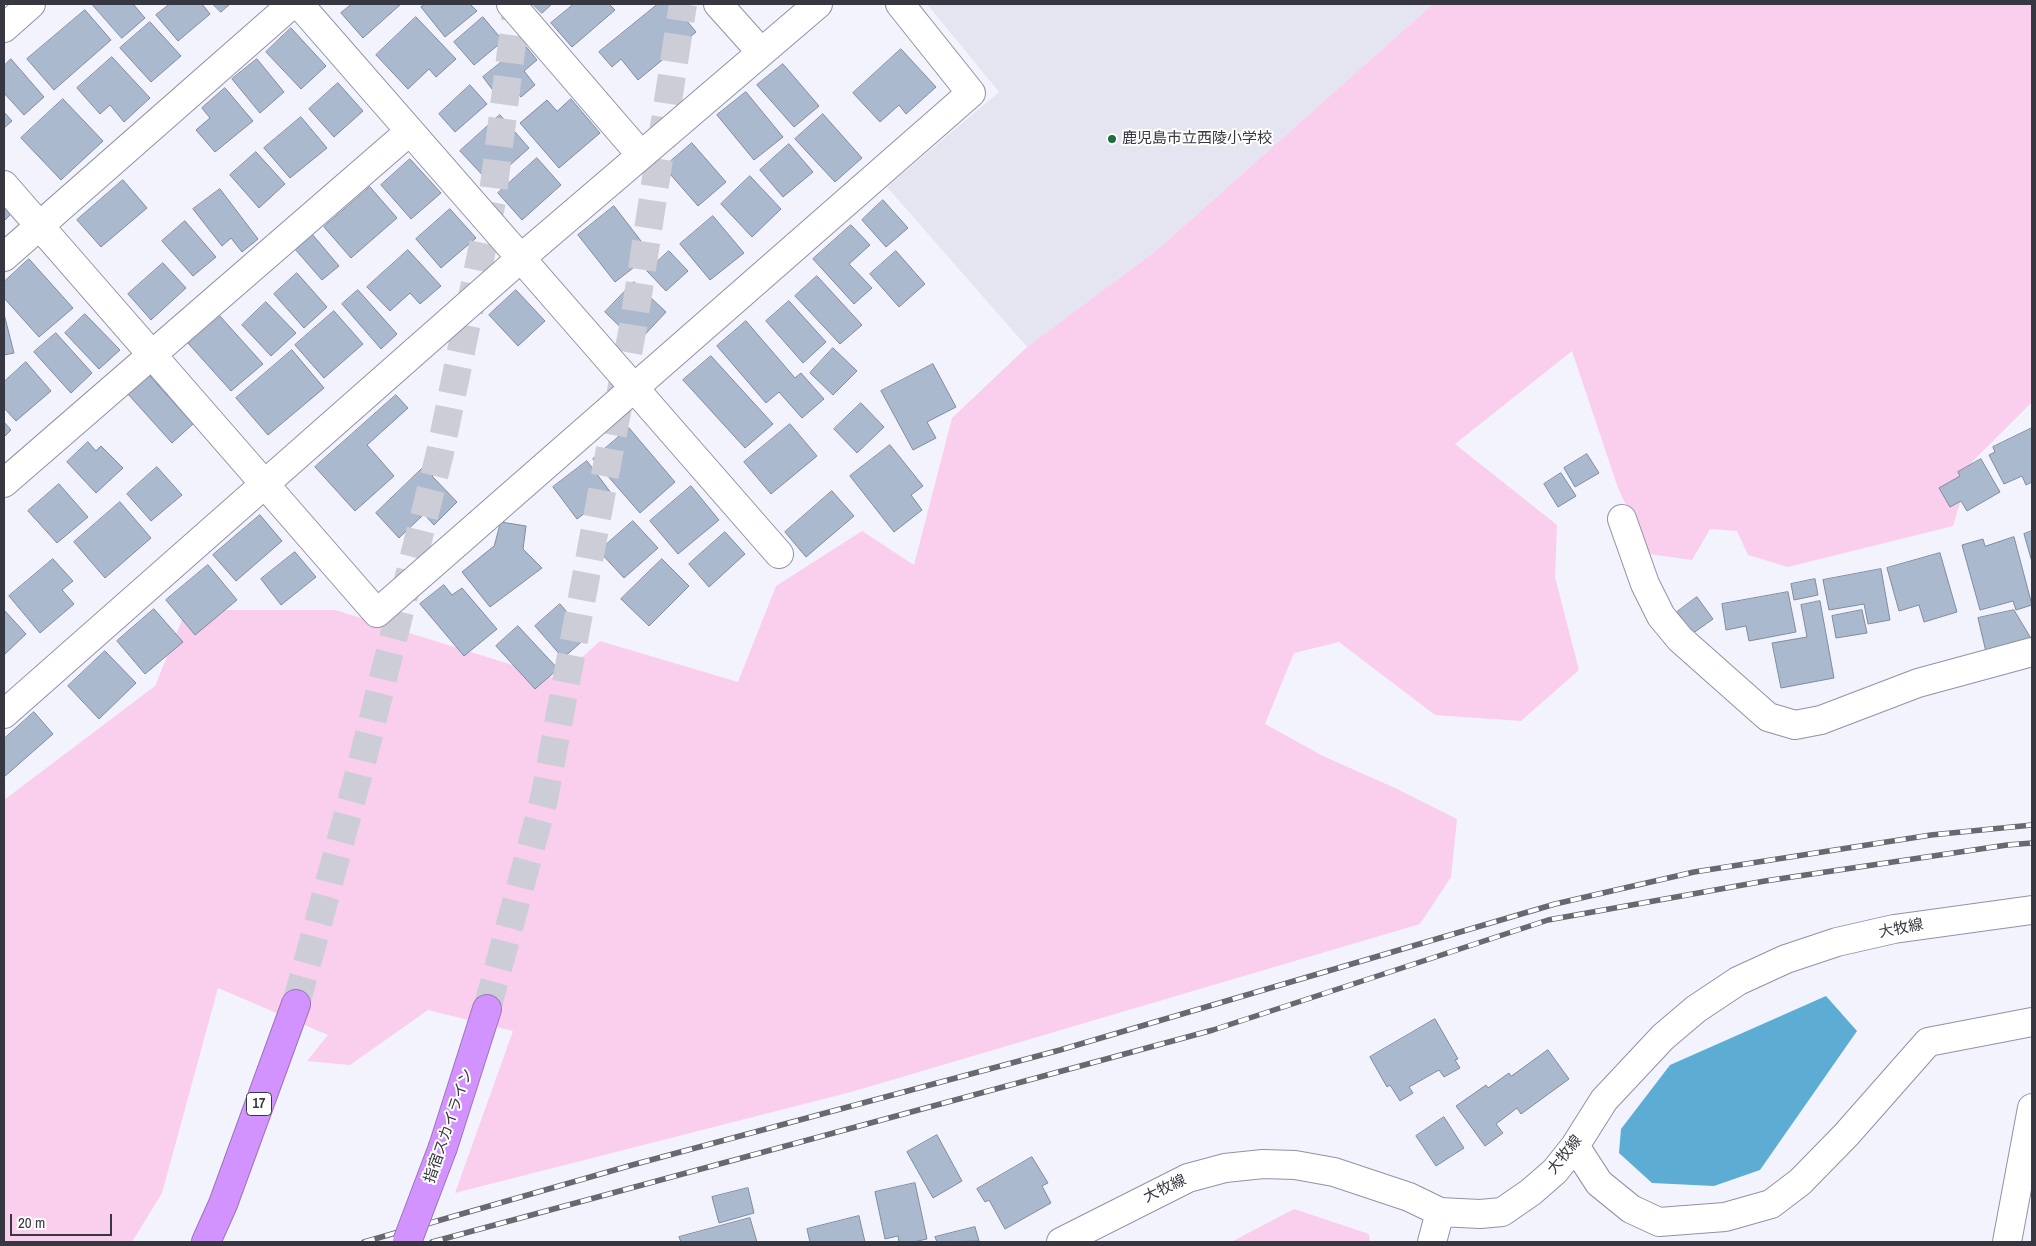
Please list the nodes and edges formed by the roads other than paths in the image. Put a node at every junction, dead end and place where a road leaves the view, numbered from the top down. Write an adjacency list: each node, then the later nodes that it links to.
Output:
1 (31, 4): 8 (street)
2 (292, 4): 13 (street)
3 (299, 4): 10 (street)
4 (511, 4): 11 (street)
5 (718, 4): 9 (street)
6 (818, 4): 9 (street)
7 (900, 4): 17 (street)
8 (4, 28)
9 (761, 52): 11 (street)
10 (410, 131): 15 (street); 16 (street)
11 (641, 155): 15 (street)
12 (4, 186): 13 (street)
13 (39, 226): 14 (street); 16 (street)
14 (4, 257)
15 (521, 258): 17 (street); 19 (street)
16 (152, 354): 18 (street); 19 (street)
17 (634, 387): 19 (street); 21 (street)
18 (4, 483)
19 (265, 484): 23 (street)
20 (1622, 519): 22 (street)
21 (779, 554)
22 (2032, 652)
23 (4, 714)
24 (2032, 910): 29 (street, 大牧線)
25 (296, 1004): 32 (highway, 17)
26 (488, 1009): 33 (highway, 指宿スカイライン, bridge)
27 (2032, 1022): 31 (street)
28 (2032, 1108): 36 (street)
29 (1574, 1146): 30 (street, 大牧線); 31 (street)
30 (1440, 1212): 34 (street, 大牧線); 35 (street)
31 (1656, 1232)
32 (206, 1242)
33 (407, 1242)
34 (1061, 1242)
35 (1432, 1242)
36 (2007, 1242)

